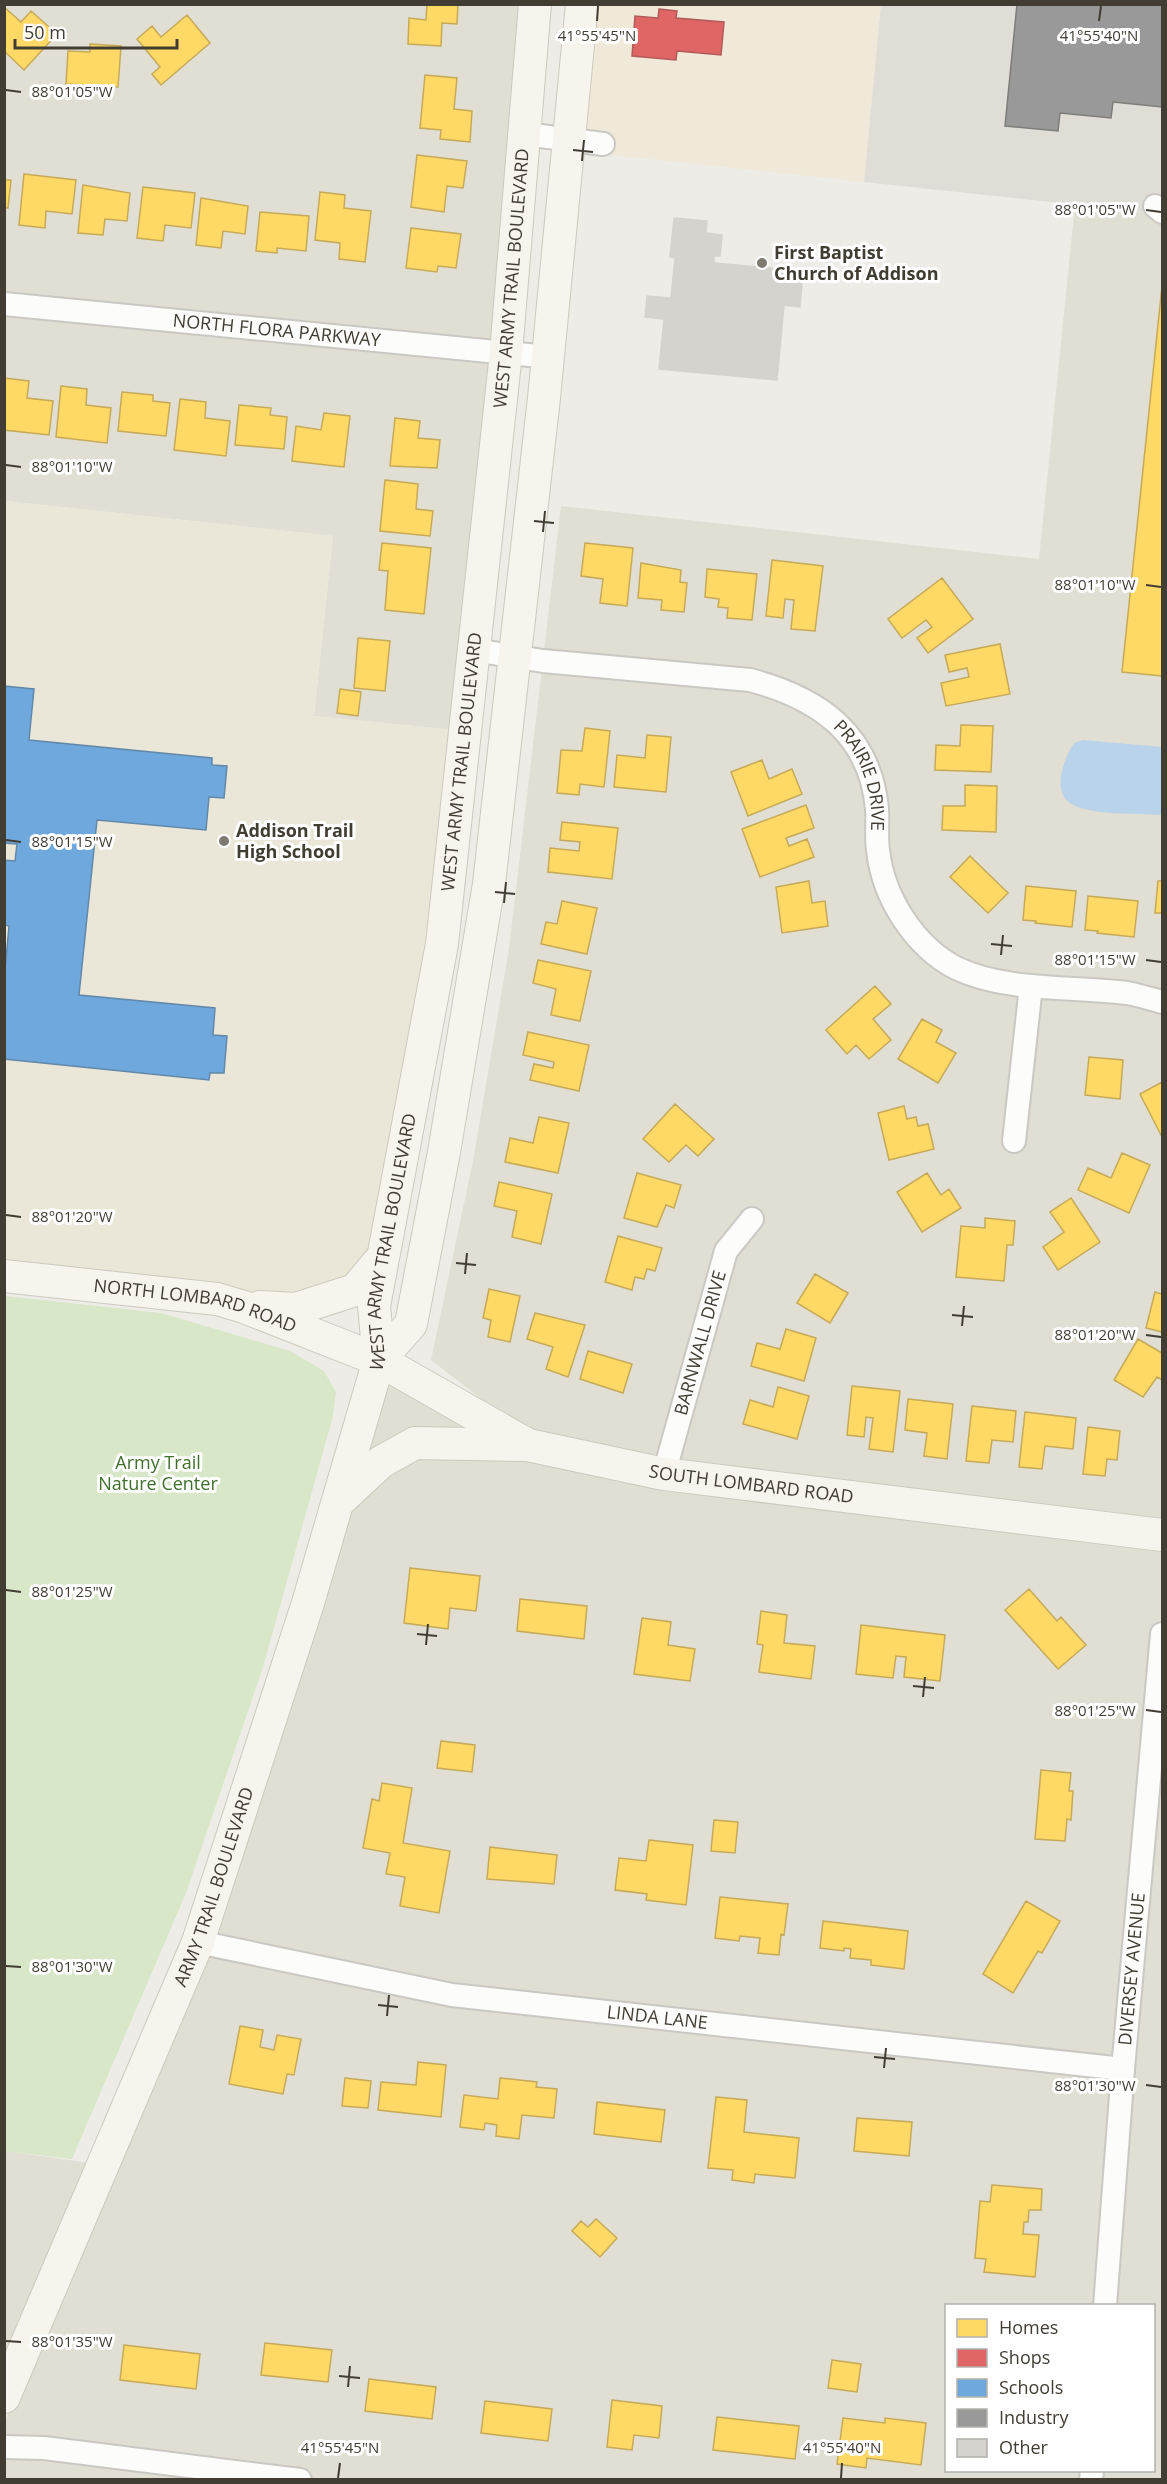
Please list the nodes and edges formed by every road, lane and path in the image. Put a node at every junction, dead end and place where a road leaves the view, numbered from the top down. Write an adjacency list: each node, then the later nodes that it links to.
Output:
1 (535, 4): 3 (main road, WEST ARMY TRAIL BOULEVARD)
2 (582, 4): 4 (main road, WEST ARMY TRAIL BOULEVARD)
3 (525, 134): 4 (street); 7 (main road, WEST ARMY TRAIL BOULEVARD)
4 (569, 140): 5 (street); 8 (main road, WEST ARMY TRAIL BOULEVARD)
5 (603, 144)
6 (4, 304): 7 (street, NORTH FLORA PARKWAY)
7 (506, 353): 8 (street, NORTH FLORA PARKWAY); 9 (main road, WEST ARMY TRAIL BOULEVARD)
8 (549, 357): 10 (main road, WEST ARMY TRAIL BOULEVARD)
9 (474, 650): 10 (street, PRAIRIE DRIVE); 11 (main road, WEST ARMY TRAIL BOULEVARD)
10 (516, 657): 12 (main road, WEST ARMY TRAIL BOULEVARD); 13 (street, PRAIRIE DRIVE)
11 (442, 944): 12 (main road); 17 (main road, WEST ARMY TRAIL BOULEVARD)
12 (477, 952): 20 (main road, WEST ARMY TRAIL BOULEVARD)
13 (1031, 986): 14 (street, PRAIRIE DRIVE); 15 (street)
14 (1162, 1002)
15 (1014, 1141)
16 (752, 1219): 22 (street, BARNWALL DRIVE)
17 (384, 1255): 19 (main road); 20 (main road, WEST ARMY TRAIL BOULEVARD)
18 (4, 1276): 19 (main road, NORTH LOMBARD ROAD)
19 (244, 1307): 20 (main road, NORTH LOMBARD ROAD)
20 (379, 1360): 21 (main road, SOUTH LOMBARD ROAD); 23 (main road, ARMY TRAIL BOULEVARD)
21 (528, 1445): 22 (main road, SOUTH LOMBARD ROAD); 23 (main road)
22 (664, 1474): 24 (main road, SOUTH LOMBARD ROAD)
23 (337, 1503): 26 (main road, ARMY TRAIL BOULEVARD)
24 (1155, 1534)
25 (1162, 1634): 27 (street, DIVERSEY AVENUE)
26 (198, 1942): 27 (street, LINDA LANE); 29 (main road, ARMY TRAIL BOULEVARD)
27 (1123, 2069): 28 (street, DIVERSEY AVENUE)
28 (1105, 2304)
29 (4, 2397)
30 (4, 2447): 31 (street)
31 (300, 2480)

